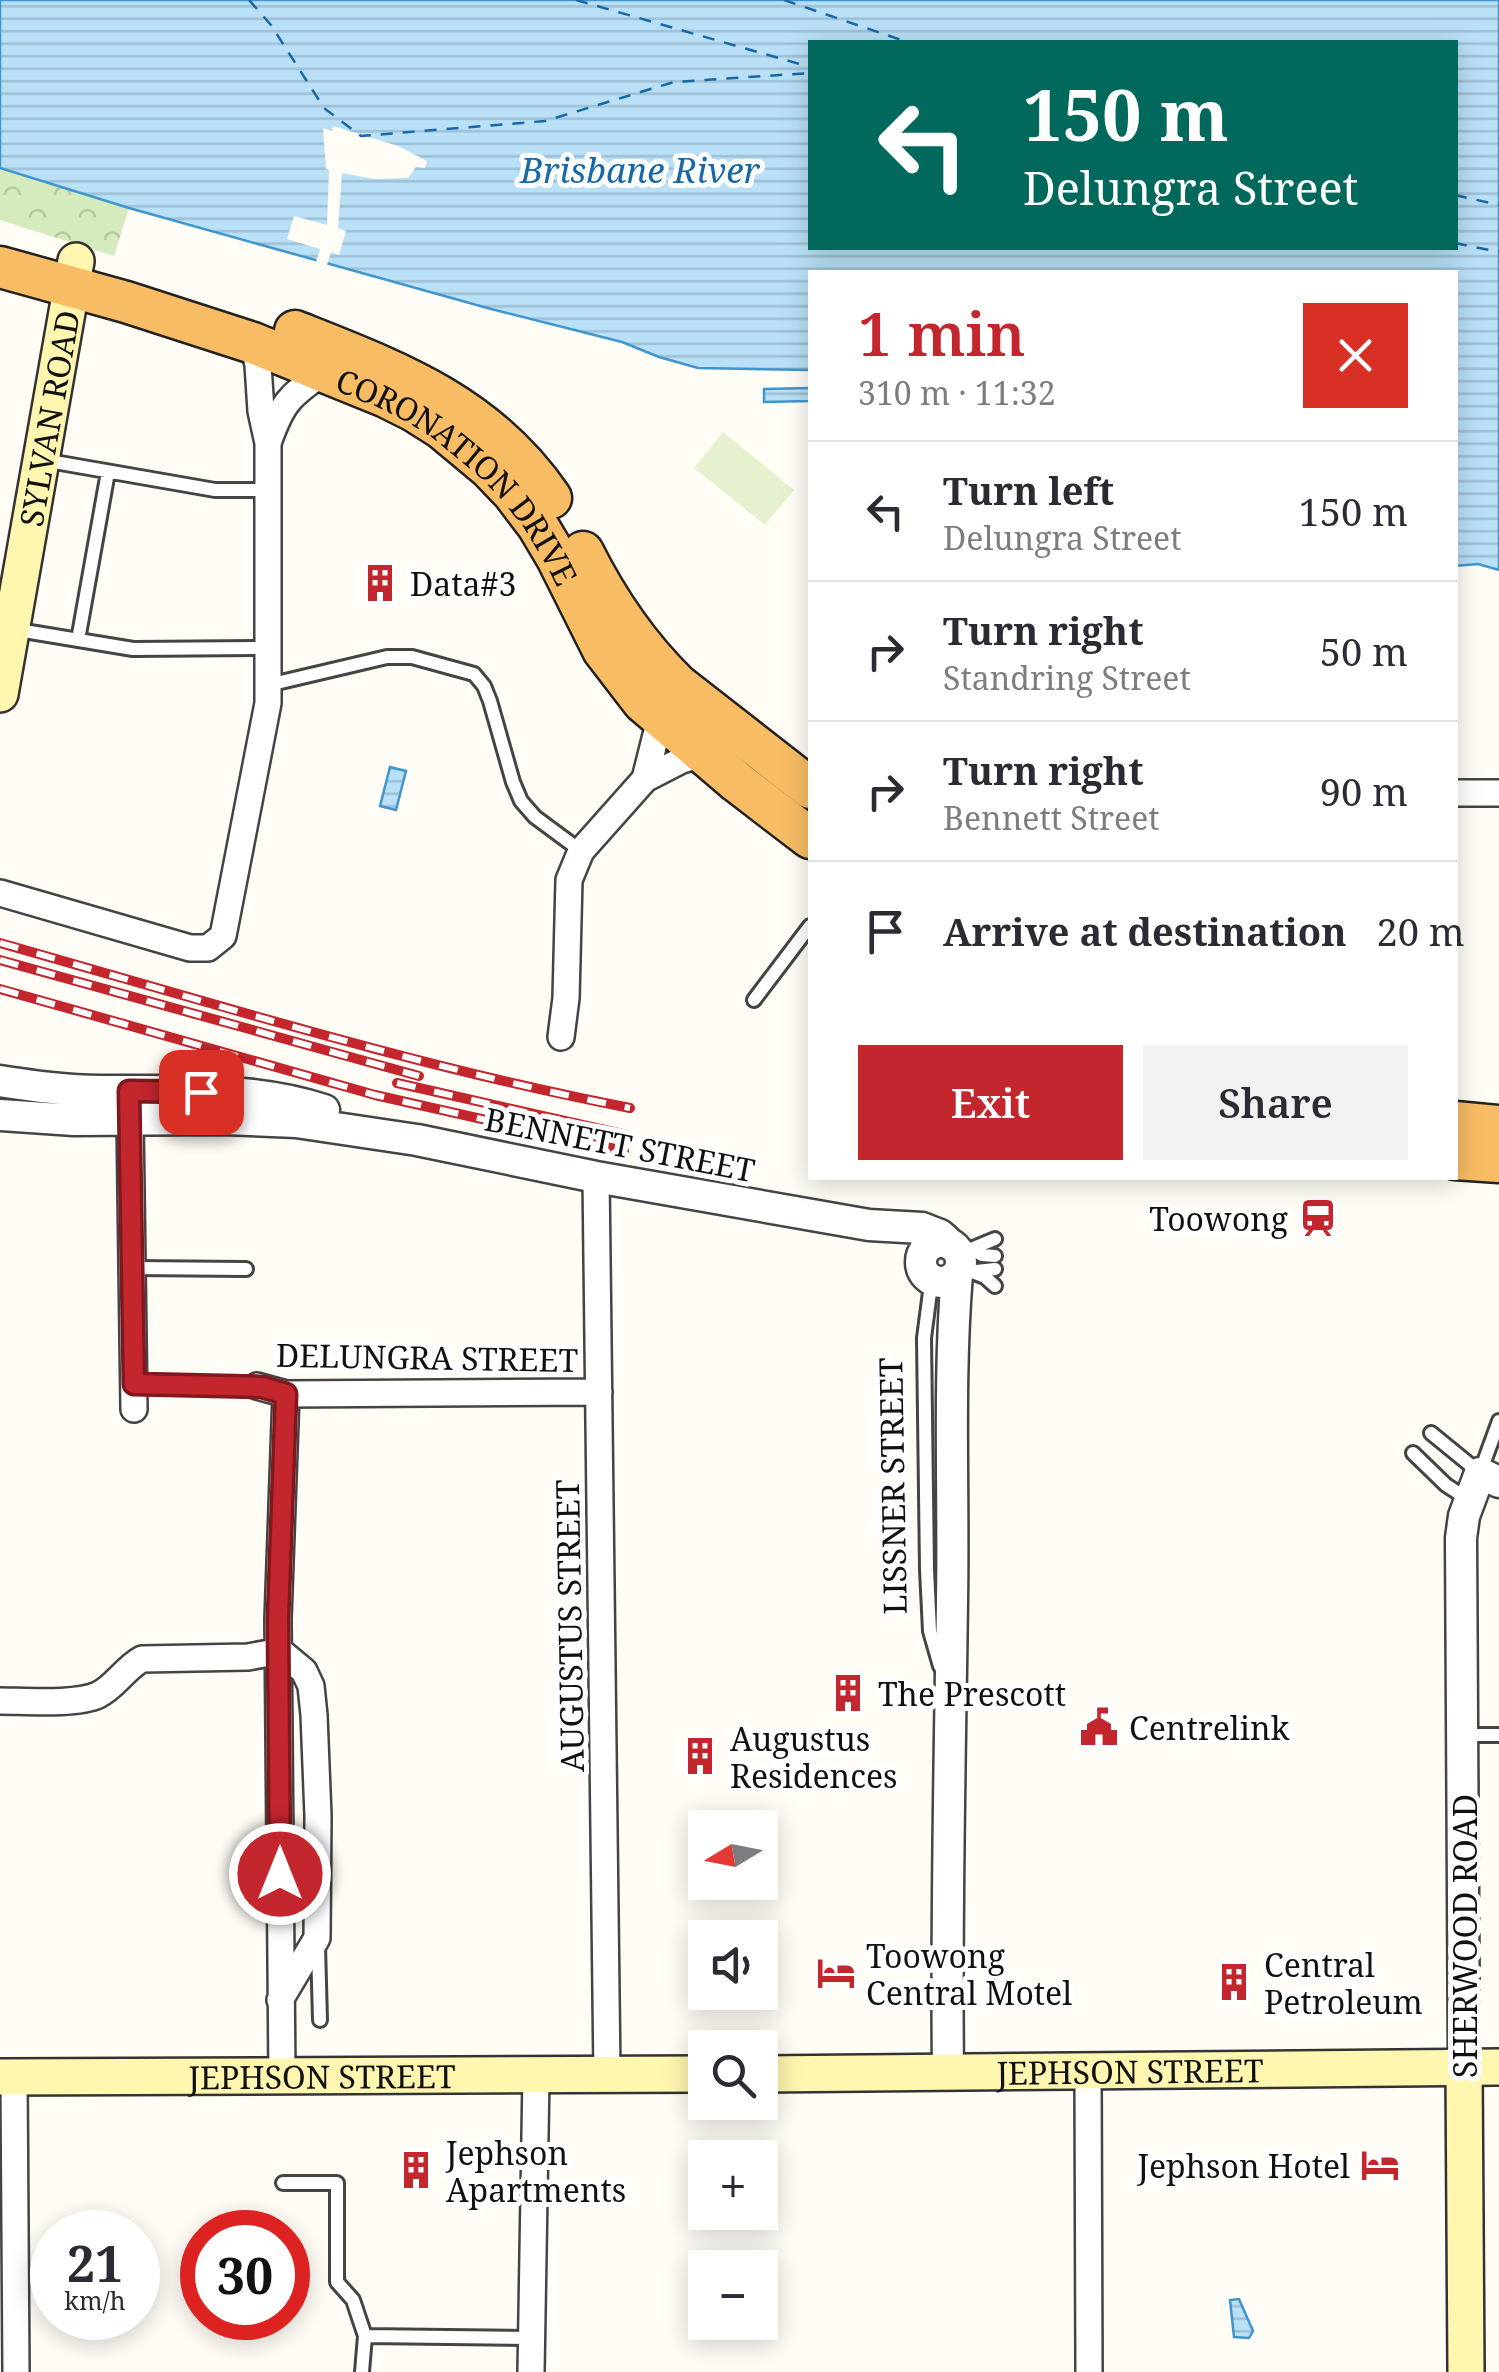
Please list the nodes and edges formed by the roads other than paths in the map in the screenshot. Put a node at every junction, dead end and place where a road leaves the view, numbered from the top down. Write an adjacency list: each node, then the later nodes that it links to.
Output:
1 (0, 238): 3 (highway, CORONATION DRIVE)
2 (0, 267): 3 (highway, CORONATION DRIVE)
3 (74, 275): 4 (highway, CORONATION DRIVE); 7 (main road, SYLVAN ROAD); 17 (highway, CORONATION DRIVE)
4 (252, 343): 5 (highway, CORONATION DRIVE); 6 (street)
5 (324, 372): 6 (street); 14 (highway, CORONATION DRIVE)
6 (268, 443): 9 (street)
7 (42, 460): 8 (lane); 12 (main road, SYLVAN ROAD)
8 (108, 472): 9 (lane); 10 (lane)
9 (268, 490): 11 (street)
10 (78, 640): 11 (lane); 12 (lane)
11 (268, 648): 13 (street)
12 (4, 662)
13 (268, 685): 21 (lane); 22 (street)
14 (660, 719): 15 (highway, CORONATION DRIVE); 16 (street)
15 (703, 754): 16 (street); 20 (highway, CORONATION DRIVE)
16 (645, 779): 21 (street)
17 (808, 786)
18 (1499, 793): 19 (street)
19 (1458, 794)
20 (808, 836)
21 (580, 851): 25 (street)
22 (0, 893)
23 (808, 929): 24 (lane)
24 (754, 1000)
25 (561, 1036)
26 (0, 1081): 27 (street, BENNETT STREET)
27 (130, 1105): 28 (street, BENNETT STREET); 33 (street, BENNETT STREET); 36 (street)
28 (0, 1115)
29 (1458, 1122): 30 (highway)
30 (1499, 1126)
31 (1458, 1158): 32 (highway)
32 (1499, 1162)
33 (596, 1176): 35 (street, BENNETT STREET); 40 (street, AUGUSTUS STREET)
34 (995, 1239): 35 (lane)
35 (948, 1264): 35 (lane); 38 (lane); 48 (street, LISSNER STREET); 48 (lane, LISSNER STREET)
36 (133, 1268): 37 (lane); 42 (street)
37 (246, 1269)
38 (996, 1286)
39 (257, 1386): 41 (street, DELUNGRA STREET); 42 (lane, DELUNGRA STREET)
40 (598, 1392): 41 (street, DELUNGRA STREET); 60 (street, AUGUSTUS STREET)
41 (286, 1394): 47 (street)
42 (134, 1396)
43 (1499, 1421): 46 (lane, SHERWOOD ROAD)
44 (1431, 1433): 46 (lane)
45 (1413, 1453): 46 (lane)
46 (1487, 1491): 50 (street, SHERWOOD ROAD)
47 (280, 1651): 49 (street); 52 (street); 53 (street)
48 (950, 1697): 57 (street, LISSNER STREET)
49 (0, 1702)
50 (1462, 1735): 51 (lane); 55 (street, SHERWOOD ROAD)
51 (1499, 1735)
52 (318, 1934): 53 (street); 54 (lane)
53 (280, 2000): 63 (street)
54 (320, 2020)
55 (1482, 2068): 56 (main road, JEPHSON STREET); 71 (main road, SHERWOOD ROAD)
56 (1088, 2071): 57 (main road, JEPHSON STREET); 70 (street)
57 (948, 2072): 59 (main road, JEPHSON STREET)
58 (688, 2074): 60 (main road, JEPHSON STREET)
59 (778, 2074)
60 (606, 2075): 61 (main road, JEPHSON STREET)
61 (536, 2076): 63 (main road, JEPHSON STREET); 66 (street)
62 (7, 2077): 63 (main road, JEPHSON STREET); 67 (street)
63 (282, 2077)
64 (283, 2183): 65 (lane)
65 (365, 2336): 66 (lane); 68 (lane)
66 (532, 2338): 69 (street)
67 (16, 2372)
68 (362, 2372)
69 (531, 2372)
70 (1089, 2372)
71 (1466, 2372)

